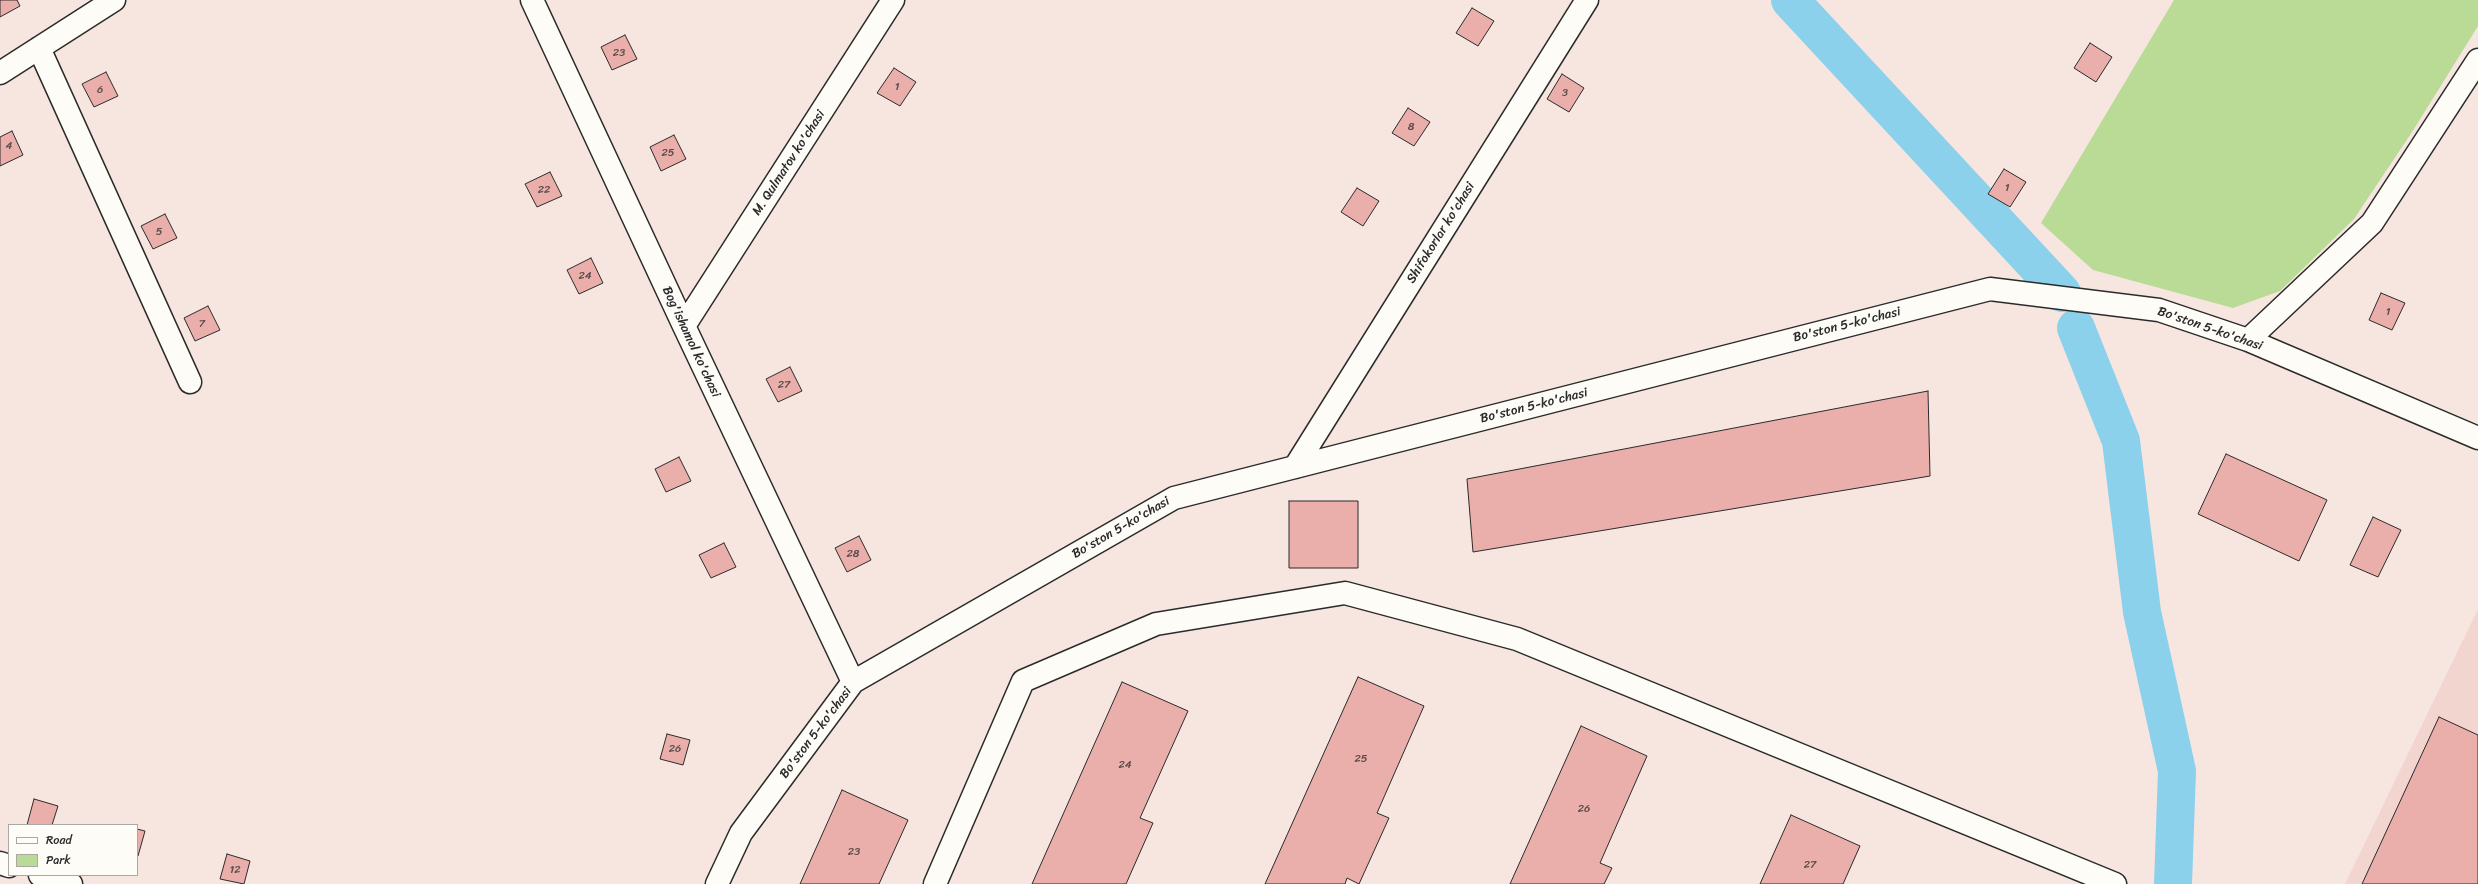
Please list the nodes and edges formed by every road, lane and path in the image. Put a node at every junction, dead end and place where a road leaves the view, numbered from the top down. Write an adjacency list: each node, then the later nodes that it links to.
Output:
1 (532, 0): 8 (street, Bog'ishamol ko'chasi)
2 (894, 0): 8 (street, M. Qulmatov ko'chasi)
3 (1587, 0): 12 (street, Shifokorlar ko'chasi)
4 (106, 2): 5 (street)
5 (39, 48): 7 (street); 10 (street)
6 (2478, 60): 9 (street)
7 (0, 73)
8 (684, 326): 13 (street, Bog'ishamol ko'chasi)
9 (2248, 340): 11 (street, Bo'ston 5-ko'chasi); 12 (street, Bo'ston 5-ko'chasi)
10 (190, 382)
11 (2478, 438)
12 (1295, 467): 13 (street, Bo'ston 5-ko'chasi)
13 (853, 682): 16 (street, Bo'ston 5-ko'chasi)
14 (43, 876): 15 (street)
15 (71, 884)
16 (717, 884)
17 (935, 884): 18 (street)
18 (2115, 884)

